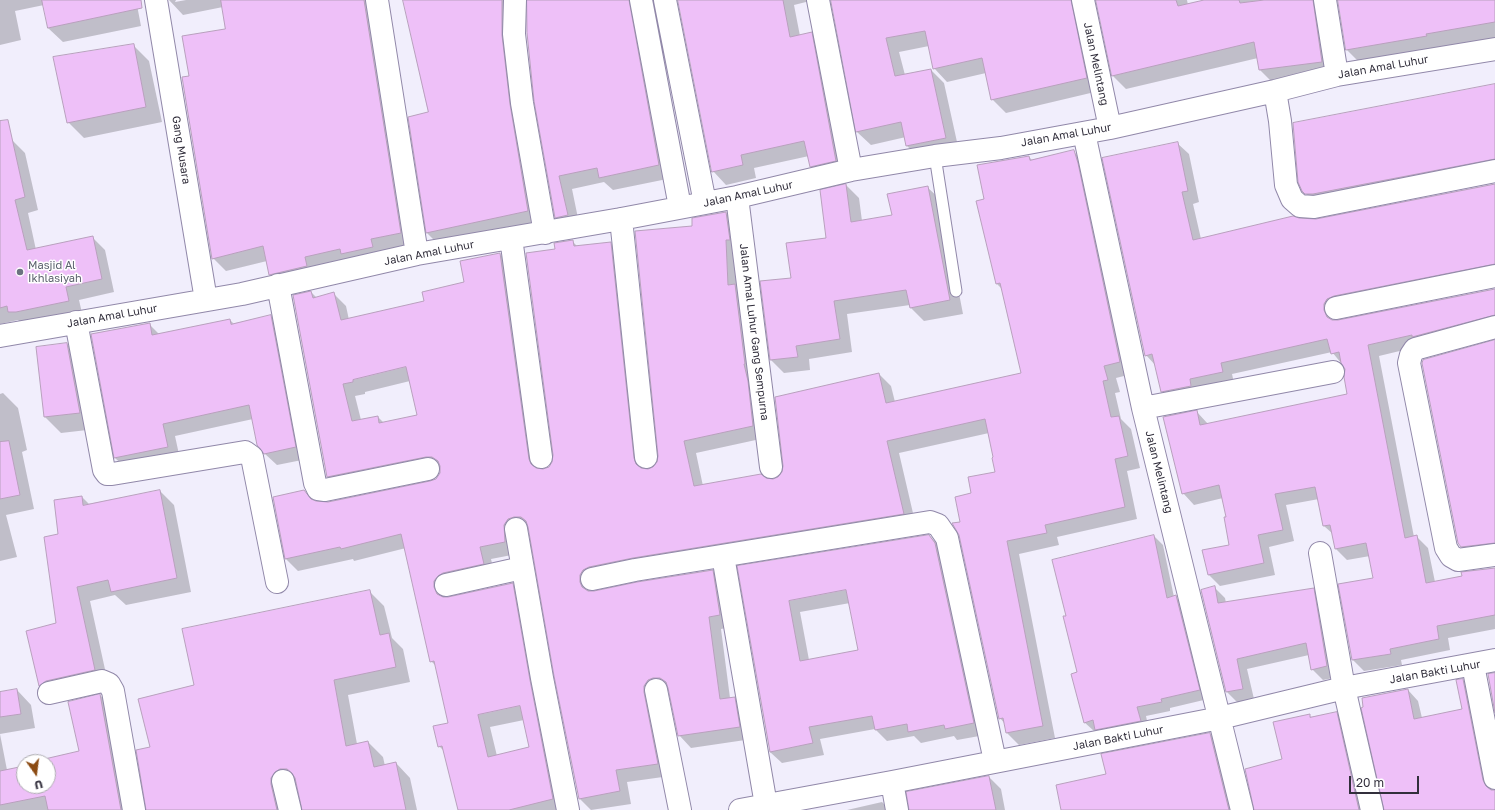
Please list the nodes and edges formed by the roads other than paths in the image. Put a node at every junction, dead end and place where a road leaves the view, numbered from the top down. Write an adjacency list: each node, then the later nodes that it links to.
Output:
1 (156, 0): 27 (street, Gang Musara)
2 (377, 0): 23 (street)
3 (515, 0): 21 (street)
4 (641, 0): 19 (street)
5 (665, 0): 18 (street)
6 (818, 0): 15 (street)
7 (1083, 0): 12 (street, Jalan Melintang)
8 (1325, 0): 10 (street)
9 (1495, 49): 10 (street, Jalan Amal Luhur)
10 (1337, 75): 11 (street, Jalan Amal Luhur)
11 (1275, 91): 12 (street, Jalan Amal Luhur); 16 (street)
12 (1110, 128): 13 (street, Jalan Amal Luhur)
13 (1084, 133): 14 (street, Jalan Amal Luhur); 33 (street, Jalan Melintang)
14 (935, 156): 15 (street, Jalan Amal Luhur); 26 (lane)
15 (851, 170): 17 (street, Jalan Amal Luhur)
16 (1495, 172)
17 (737, 198): 18 (street, Jalan Amal Luhur); 36 (street, Jalan Amal Luhur Gang Sempurna)
18 (705, 203): 19 (street, Jalan Amal Luhur)
19 (680, 207): 20 (street, Jalan Amal Luhur)
20 (620, 219): 21 (street, Jalan Amal Luhur); 35 (street)
21 (545, 233): 22 (street, Jalan Amal Luhur)
22 (511, 238): 23 (street, Jalan Amal Luhur); 34 (street)
23 (416, 254): 25 (street, Jalan Amal Luhur)
24 (1495, 276): 28 (street)
25 (278, 285): 27 (street, Jalan Amal Luhur); 37 (street)
26 (956, 291)
27 (206, 300): 29 (street, Jalan Amal Luhur)
28 (1336, 308)
29 (76, 322): 31 (street, Jalan Amal Luhur); 44 (street)
30 (1495, 327): 40 (street)
31 (0, 336)
32 (1333, 372): 33 (street)
33 (1143, 408): 51 (street, Jalan Melintang)
34 (541, 457)
35 (646, 457)
36 (771, 467)
37 (428, 469)
38 (516, 529): 42 (street)
39 (1320, 553): 48 (street)
40 (1495, 555)
41 (723, 556): 43 (street); 52 (street); 56 (street)
42 (522, 568): 45 (street); 59 (street)
43 (592, 580)
44 (277, 582)
45 (446, 585)
46 (1495, 660): 47 (street, Jalan Bakti Luhur)
47 (1473, 665): 48 (street, Jalan Bakti Luhur); 53 (street)
48 (1344, 688): 51 (street, Jalan Bakti Luhur); 63 (street)
49 (656, 690): 60 (street)
50 (49, 693): 57 (street)
51 (1220, 718): 52 (street, Jalan Bakti Luhur); 62 (street, Jalan Melintang)
52 (995, 761): 55 (street, Jalan Bakti Luhur)
53 (1495, 778)
54 (283, 781): 58 (street)
55 (892, 782): 56 (street, Jalan Bakti Luhur); 61 (street)
56 (754, 808)
57 (134, 810)
58 (290, 810)
59 (568, 810)
60 (680, 810)
61 (898, 810)
62 (1242, 810)
63 (1372, 810)

